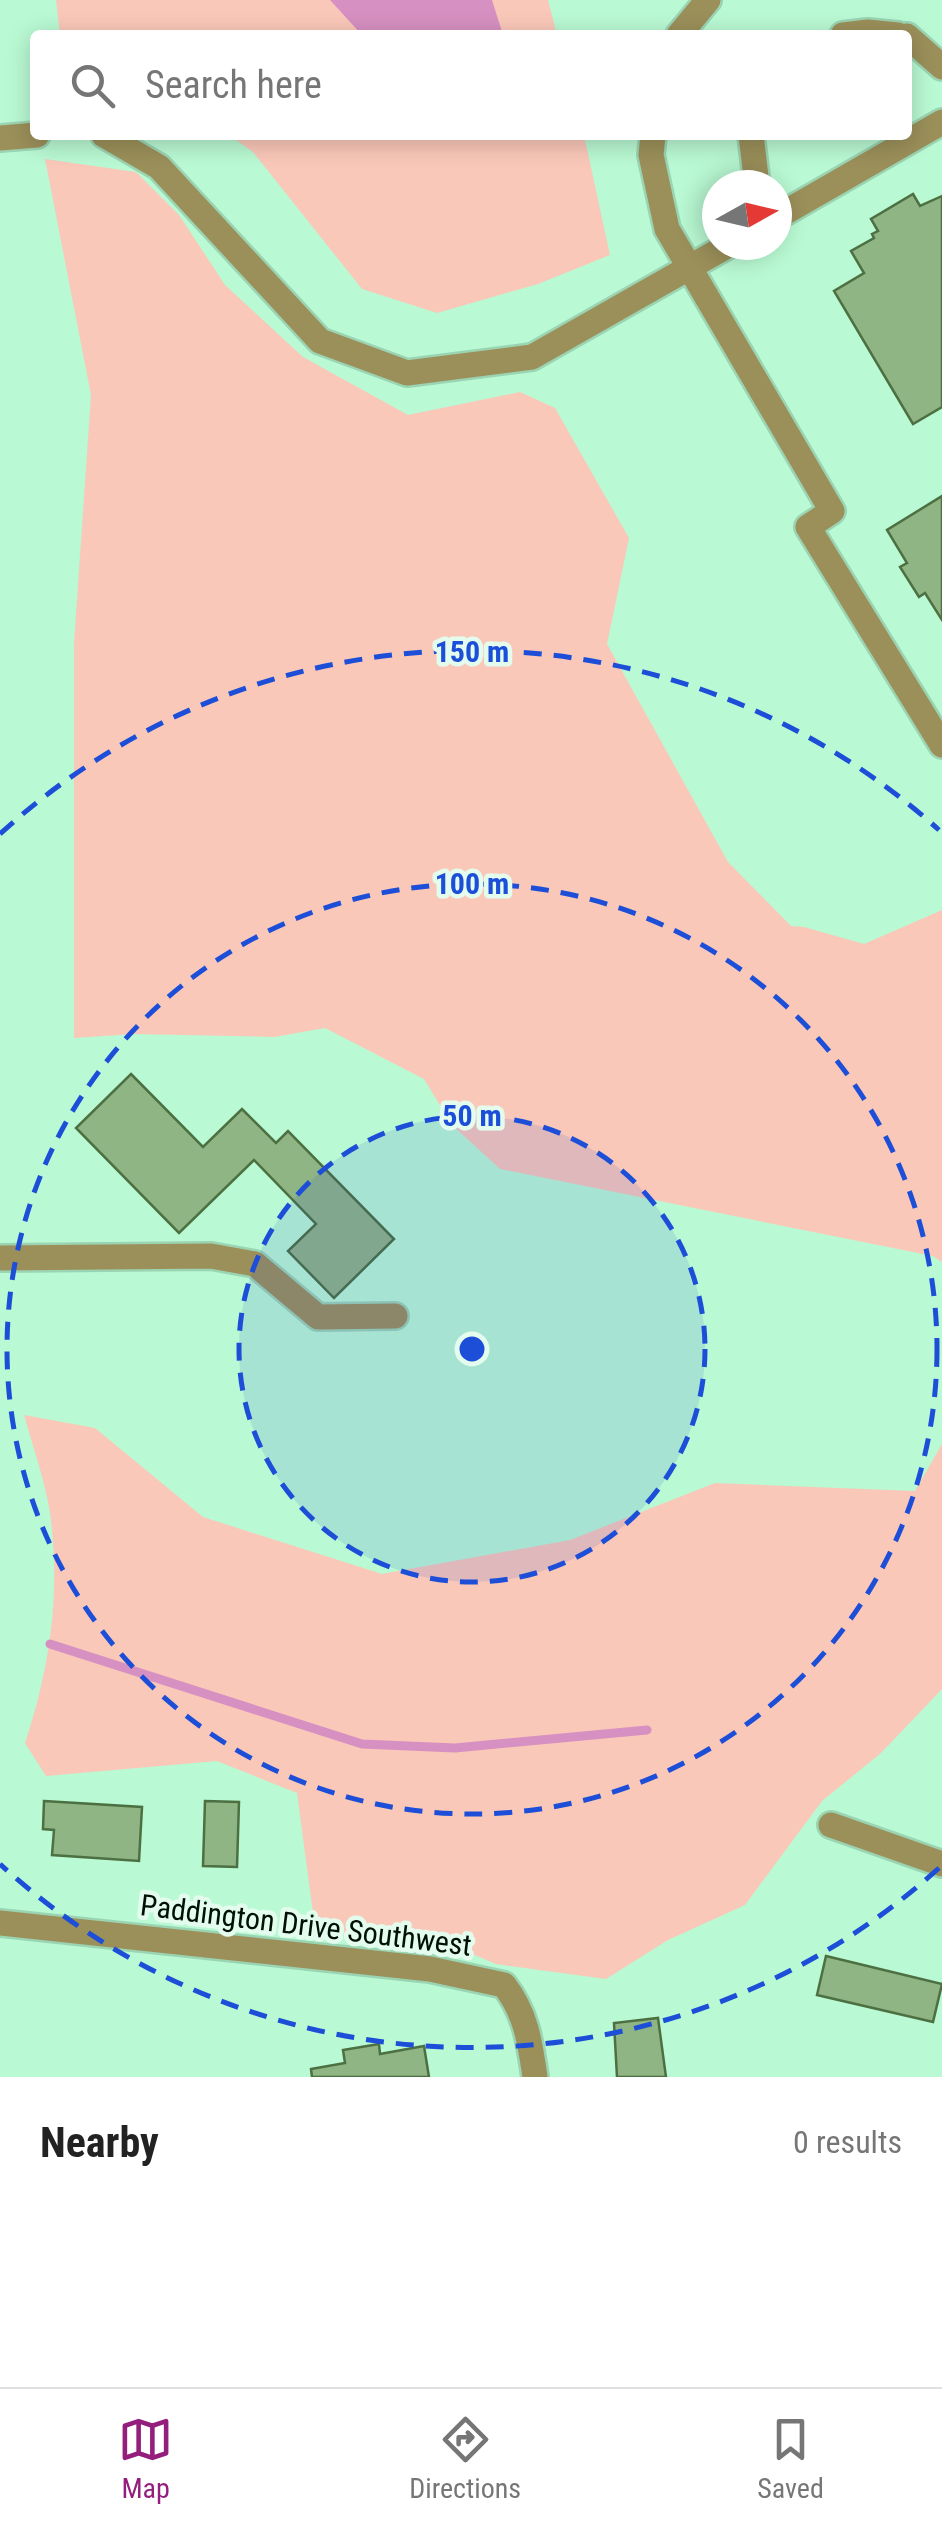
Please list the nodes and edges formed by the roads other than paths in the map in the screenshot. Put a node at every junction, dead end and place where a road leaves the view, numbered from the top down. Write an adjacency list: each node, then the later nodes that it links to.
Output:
1 (708, 0): 2 (street)
2 (684, 30)
3 (912, 40): 4 (street)
4 (942, 67)
5 (942, 122): 8 (street)
6 (30, 136): 7 (street)
7 (0, 138)
8 (912, 139)
9 (113, 140): 16 (street)
10 (652, 140): 16 (street)
11 (752, 140): 13 (street)
12 (911, 140): 14 (street)
13 (754, 170)
14 (792, 208)
15 (703, 260): 16 (street)
16 (689, 268): 17 (street)
17 (942, 746)
18 (0, 1258): 19 (street)
19 (394, 1316)
20 (831, 1824): 21 (street)
21 (942, 1864)
22 (0, 1922): 23 (street, Paddington Drive Southwest)
23 (535, 2077)

